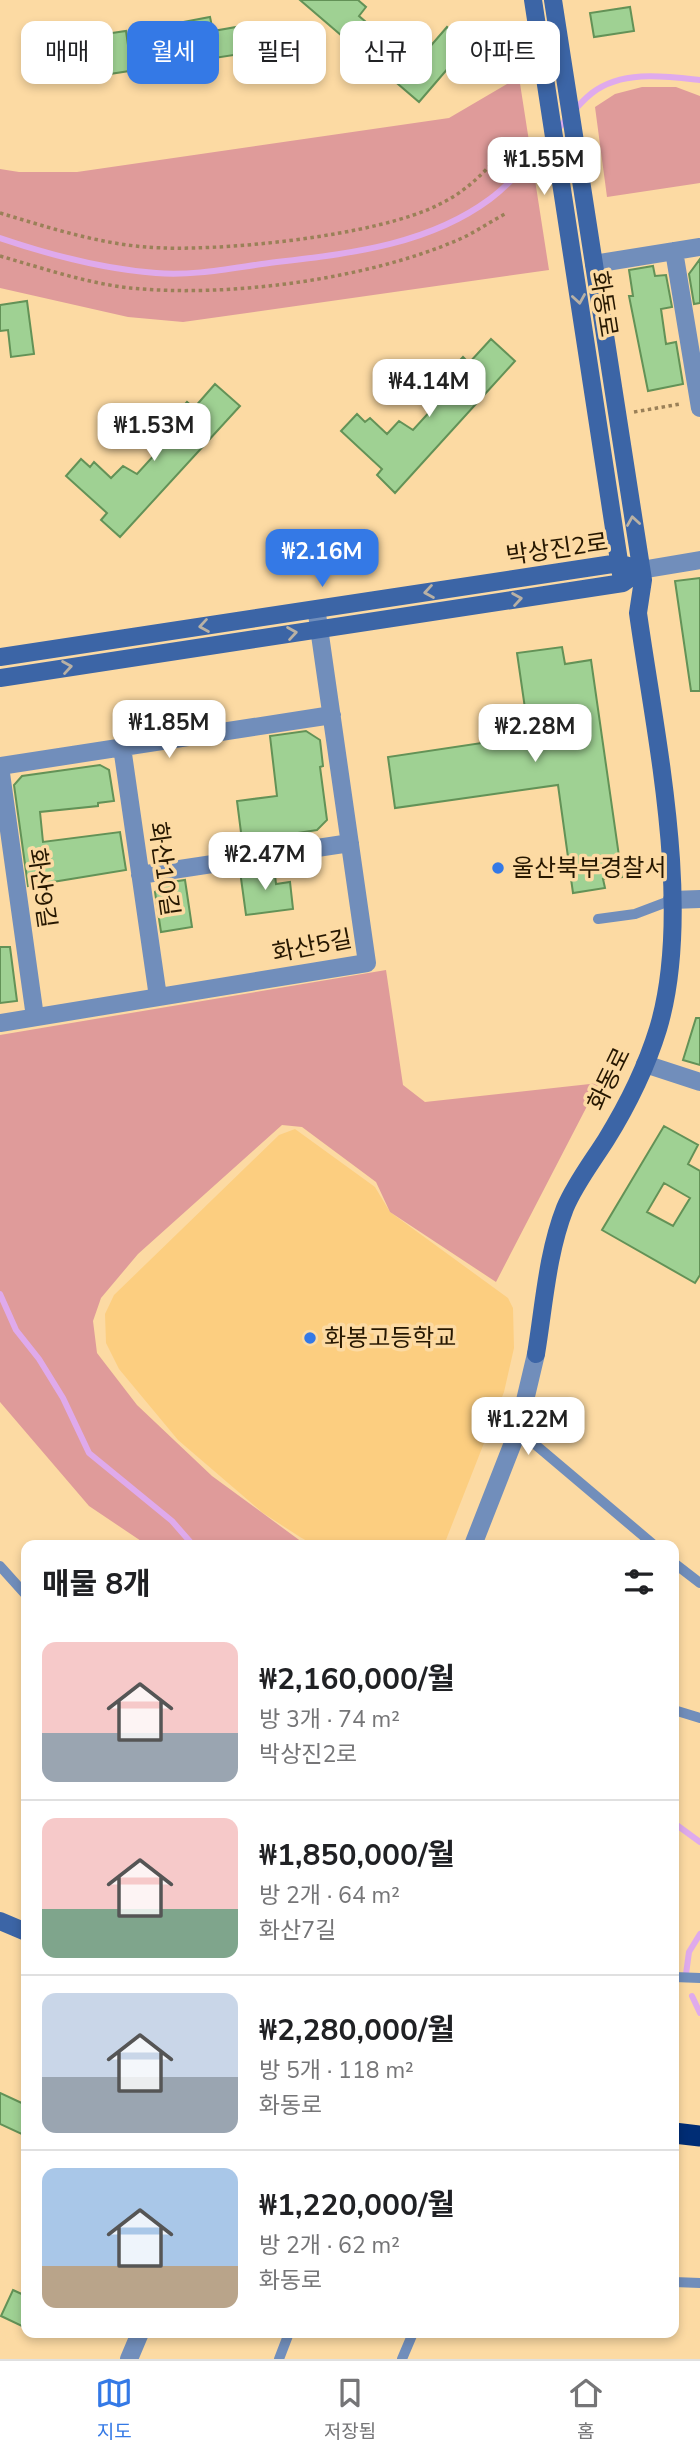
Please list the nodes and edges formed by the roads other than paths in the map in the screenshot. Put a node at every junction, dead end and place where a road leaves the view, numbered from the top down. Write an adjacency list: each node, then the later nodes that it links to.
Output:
1 (533, 0): 8 (street, 화동로, one-way to 8)
2 (553, 0): 5 (street, 화동로)
3 (700, 247): 4 (street)
4 (674, 251): 5 (street); 6 (street)
5 (594, 264): 9 (street, 화동로, one-way to 5)
6 (699, 404)
7 (700, 560): 9 (street)
8 (620, 563): 9 (street, 박상진2로); 10 (street, 화동로); 11 (street, 박상진2로, one-way to 11)
9 (641, 570): 10 (street, 박상진2로); 12 (street, 화동로)
10 (623, 583): 12 (street, 화동로); 13 (street, 박상진2로, one-way to 10)
11 (316, 609): 13 (street, 화산5길); 14 (street, 박상진2로, one-way to 14)
12 (638, 612): 22 (street, 화동로)
13 (319, 629): 15 (street, 박상진2로, one-way to 13); 16 (street, 화산5길)
14 (0, 657)
15 (0, 678)
16 (331, 715): 17 (street); 19 (street, 화산5길)
17 (122, 747): 18 (street); 20 (street, 화산10길)
18 (0, 766): 25 (street, 화산9길)
19 (350, 843): 20 (street); 24 (street, 화산5길)
20 (140, 875): 24 (street, 화산10길)
21 (700, 899): 22 (street)
22 (672, 900): 23 (lane); 27 (street, 화동로)
23 (598, 919)
24 (158, 997): 25 (street, 화산5길)
25 (35, 1017): 26 (street, 화산5길)
26 (0, 1023)
27 (645, 1063): 28 (street); 29 (street, 화동로)
28 (700, 1082)
29 (518, 1430): 30 (street, 화동로); 31 (lane)
30 (475, 1540)
31 (648, 1540)
32 (0, 1566): 35 (lane)
33 (679, 1567): 34 (lane)
34 (700, 1583)
35 (21, 1589)
36 (679, 1712): 37 (lane)
37 (700, 1718)
38 (0, 1921): 39 (street)
39 (21, 1930)
40 (679, 1977): 41 (lane)
41 (700, 1978)
42 (679, 2134): 43 (highway)
43 (700, 2136)
44 (679, 2281): 45 (lane)
45 (700, 2283)
46 (139, 2338): 49 (street)
47 (287, 2338): 50 (lane)
48 (411, 2338): 51 (lane)
49 (129, 2359)
50 (279, 2359)
51 (402, 2359)

